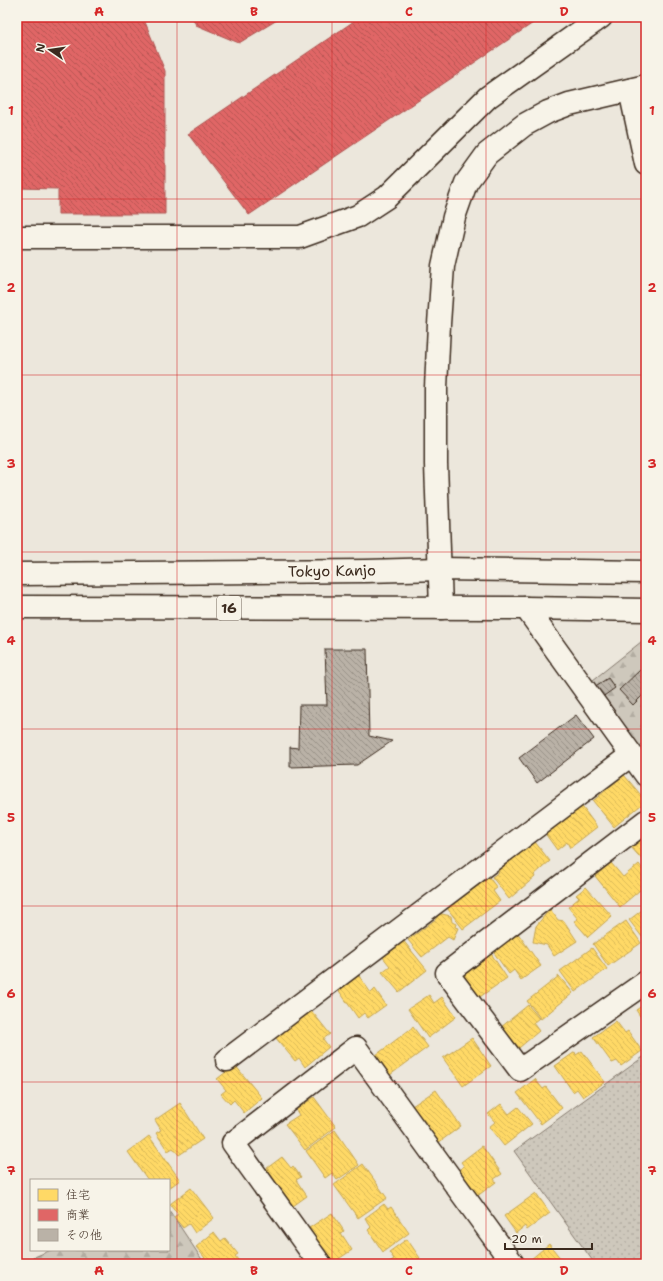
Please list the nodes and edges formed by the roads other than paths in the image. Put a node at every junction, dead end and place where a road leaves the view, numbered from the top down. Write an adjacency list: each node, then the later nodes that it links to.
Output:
1 (601, 17): 4 (main road)
2 (638, 88): 3 (main road); 5 (main road)
3 (646, 164)
4 (17, 237)
5 (440, 569): 6 (main road, Tokyo Kanjo); 7 (main road, Tokyo Kanjo); 9 (main road)
6 (646, 572)
7 (17, 574)
8 (17, 607): 9 (main road, 16)
9 (441, 608): 10 (main road, 16)
10 (526, 608): 11 (main road, 16); 12 (main road)
11 (646, 610)
12 (631, 755): 13 (main road); 16 (main road)
13 (646, 775)
14 (646, 821): 15 (main road)
15 (646, 982)
16 (227, 1060)
17 (320, 1264): 18 (main road)
18 (513, 1264)

